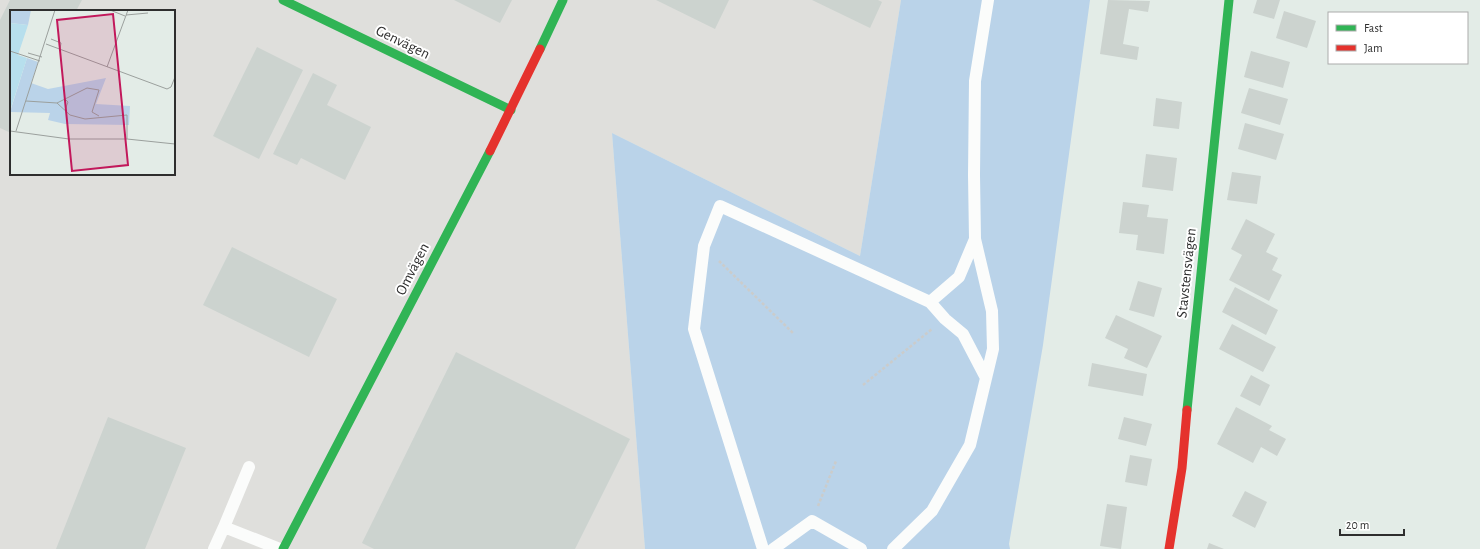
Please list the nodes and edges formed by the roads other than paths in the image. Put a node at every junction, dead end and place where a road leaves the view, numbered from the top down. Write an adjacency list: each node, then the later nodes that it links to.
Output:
1 (283, 0): 5 (street, Genvägen)
2 (563, 0): 5 (street, Omvägen)
3 (988, 0): 6 (lane)
4 (1229, 0): 17 (street, Stavstensvägen)
5 (511, 110): 12 (street, Omvägen)
6 (975, 239): 7 (lane); 8 (lane)
7 (930, 302): 8 (lane); 13 (lane)
8 (986, 378): 16 (lane)
9 (249, 467): 10 (lane)
10 (224, 527): 11 (lane); 12 (lane)
11 (214, 549)
12 (282, 549)
13 (763, 549)
14 (773, 549): 15 (lane)
15 (861, 549)
16 (893, 549)
17 (1169, 549)

